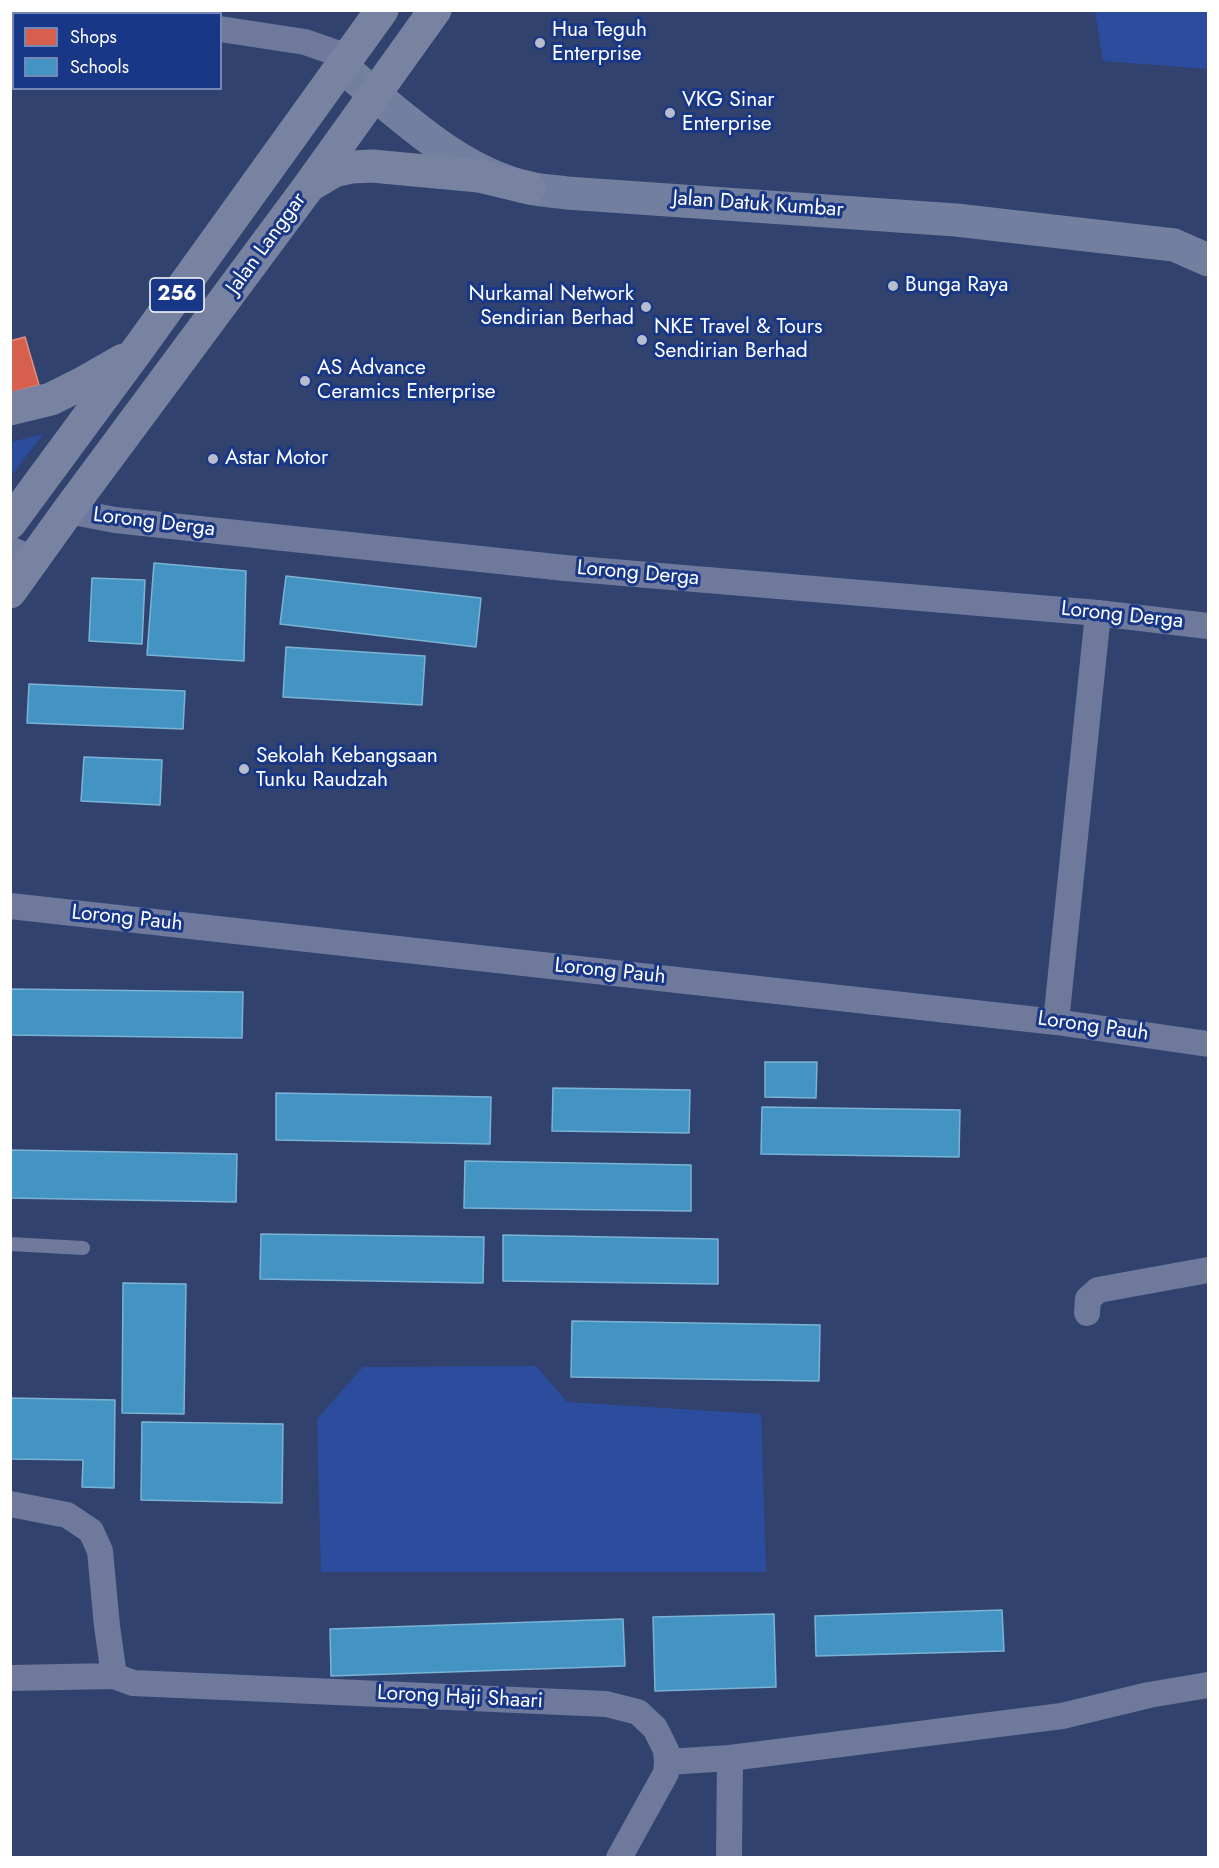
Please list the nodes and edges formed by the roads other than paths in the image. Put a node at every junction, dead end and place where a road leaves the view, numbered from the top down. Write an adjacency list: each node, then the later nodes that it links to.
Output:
1 (382, 10): 4 (main road, Jalan Langgar / 256)
2 (435, 10): 5 (main road, Jalan Langgar / 256)
3 (222, 29): 4 (street)
4 (345, 62): 5 (main road, Jalan Datuk Kumbar); 9 (main road, Jalan Langgar / 256)
5 (375, 94): 6 (main road, Jalan Langgar / 256); 7 (main road, Jalan Datuk Kumbar)
6 (309, 186): 7 (main road); 11 (main road, Jalan Langgar / 256)
7 (529, 188): 8 (main road, Jalan Datuk Kumbar)
8 (1209, 260)
9 (136, 352): 10 (main road); 12 (main road, Jalan Langgar / 256)
10 (10, 409)
11 (68, 511): 13 (main road, Jalan Langgar / 256); 15 (street, Lorong Derga)
12 (10, 523)
13 (21, 557): 14 (main road, Jalan Langgar / 256)
14 (11, 590)
15 (1098, 613): 16 (street, Lorong Derga); 18 (street)
16 (1209, 626)
17 (10, 906): 18 (street, Lorong Pauh)
18 (1056, 1022): 19 (street, Lorong Pauh)
19 (1209, 1044)
20 (10, 1244): 21 (lane)
21 (83, 1248)
22 (1209, 1270): 23 (street)
23 (1087, 1313)
24 (10, 1504): 25 (street)
25 (114, 1676): 26 (street, Lorong Haji Shaari); 29 (street, Lorong Haji Shaari)
26 (10, 1678)
27 (1209, 1685): 28 (street)
28 (730, 1758): 29 (street); 31 (street)
29 (667, 1762): 30 (street)
30 (619, 1857)
31 (729, 1857)

